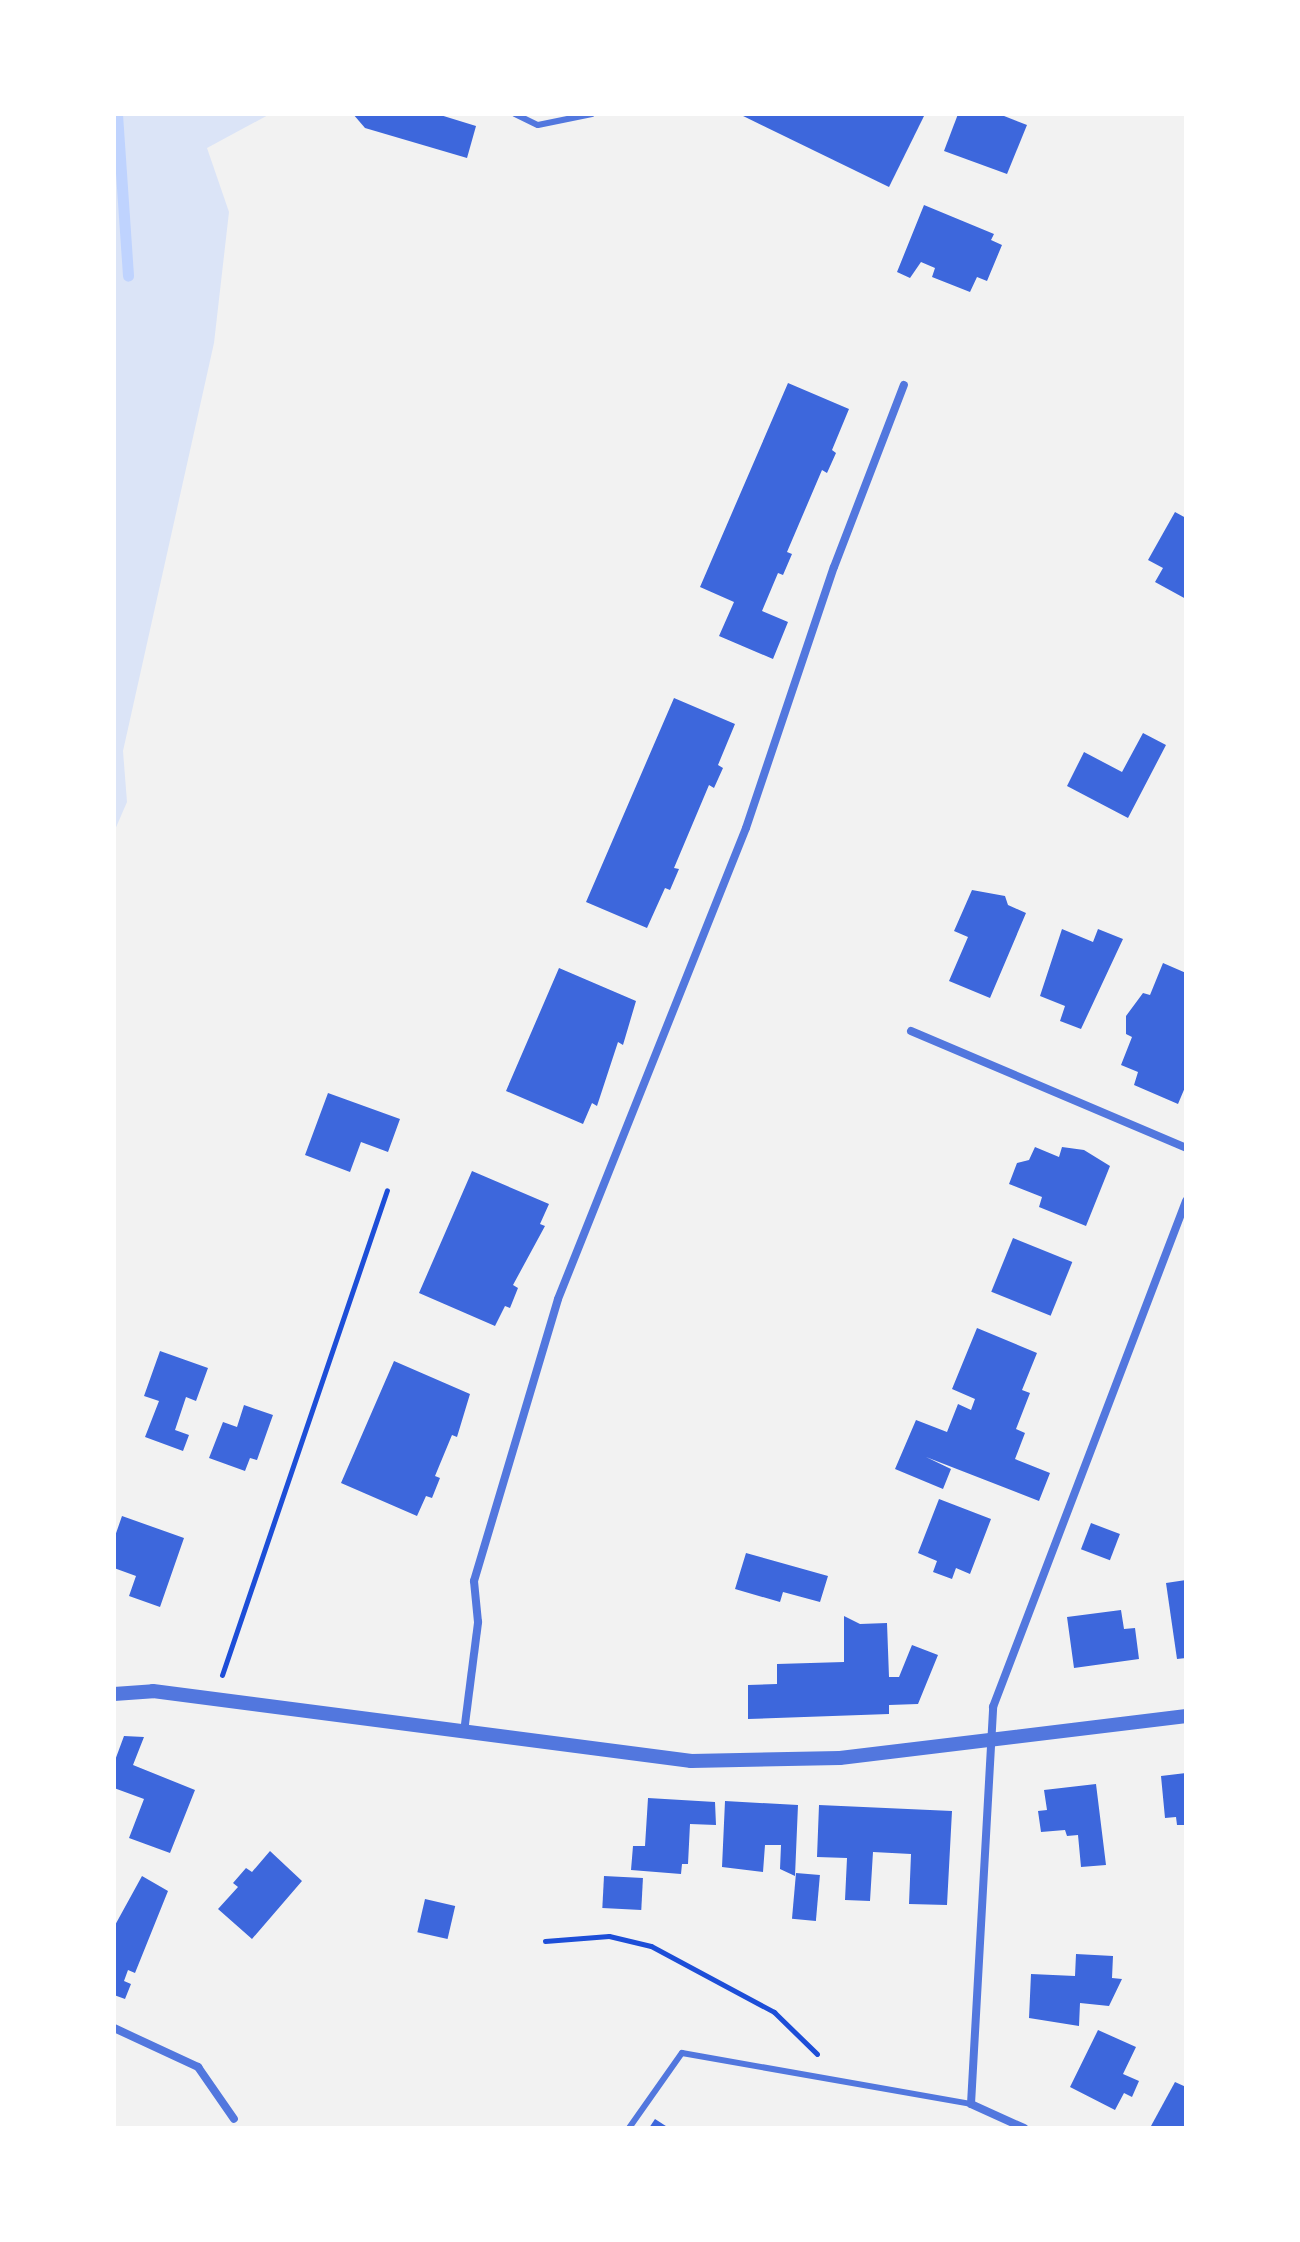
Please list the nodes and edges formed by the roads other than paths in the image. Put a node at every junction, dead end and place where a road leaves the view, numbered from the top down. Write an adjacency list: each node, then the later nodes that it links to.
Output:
1 (515, 114): 2 (lane)
2 (592, 114)
3 (904, 385): 9 (street)
4 (911, 1031): 5 (street)
5 (1186, 1148)
6 (1186, 1201): 10 (street)
7 (114, 1694): 9 (street)
8 (1186, 1716): 10 (street)
9 (464, 1732): 10 (street)
10 (988, 1744): 12 (street)
11 (114, 2028): 13 (street)
12 (971, 2104): 14 (lane); 15 (street)
13 (234, 2119)
14 (629, 2128)
15 (1024, 2128)

